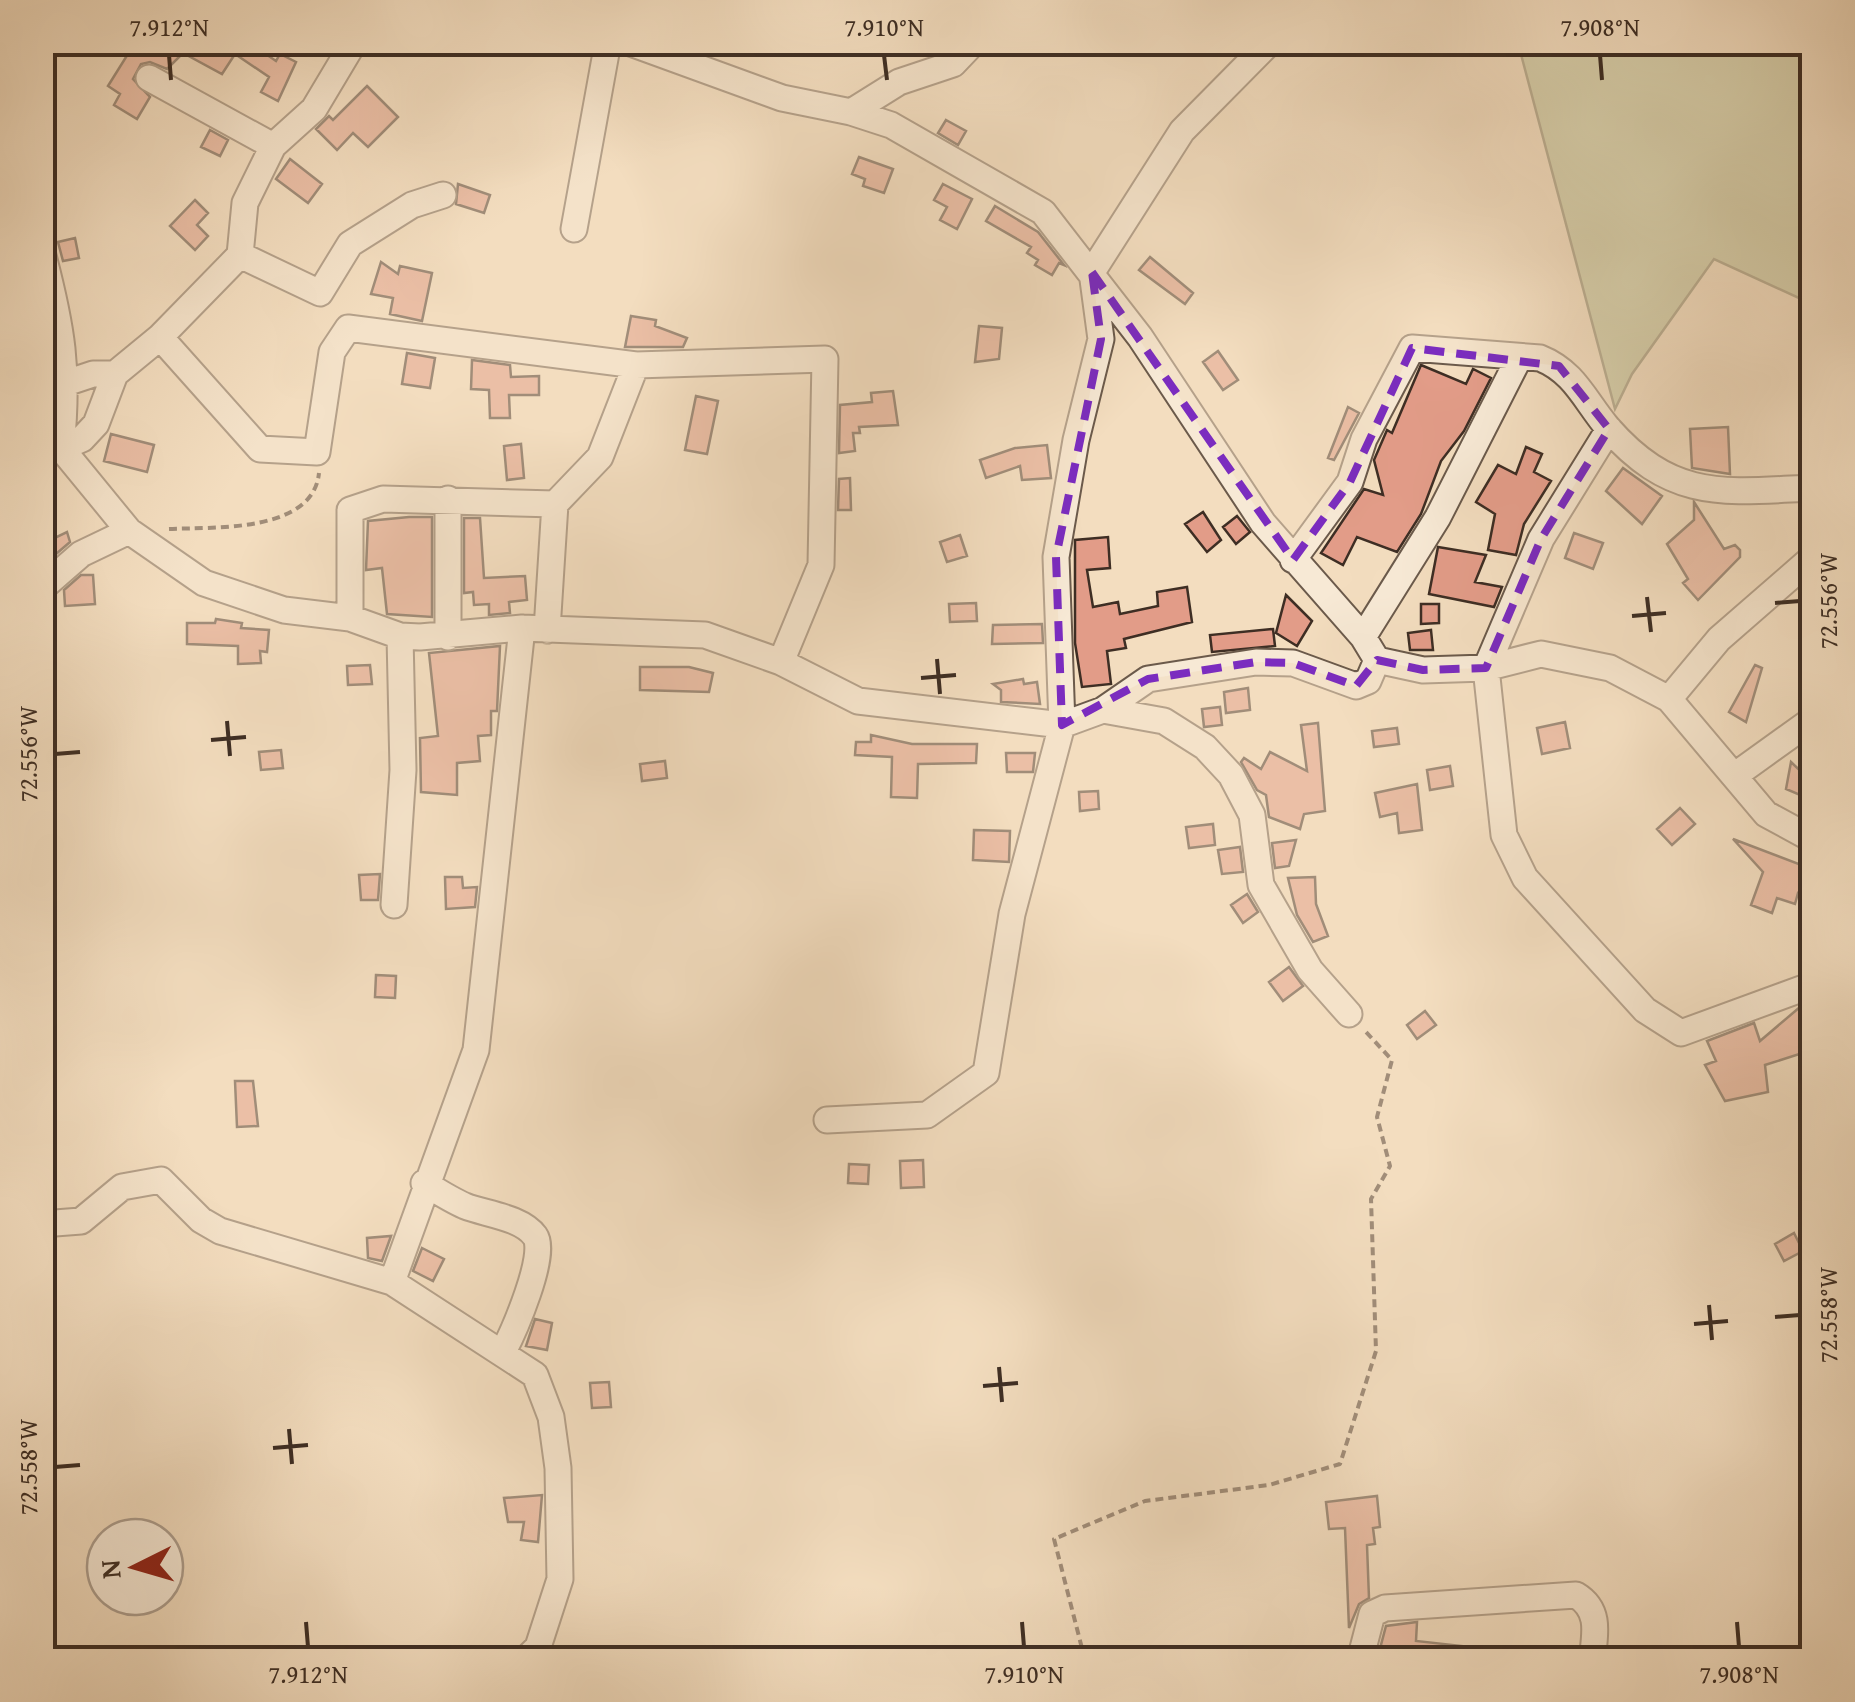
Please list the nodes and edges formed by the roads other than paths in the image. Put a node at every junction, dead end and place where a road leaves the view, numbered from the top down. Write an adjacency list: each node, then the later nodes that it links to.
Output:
1 (354, 42): 8 (street)
2 (608, 42): 10 (street)
3 (628, 42): 7 (street)
4 (974, 42): 7 (street)
5 (1270, 42): 13 (street)
6 (149, 78): 8 (street)
7 (852, 112): 13 (street)
8 (273, 146): 12 (street)
9 (443, 196): 14 (street)
10 (574, 228)
11 (42, 252): 20 (street)
12 (240, 254): 14 (street); 16 (street)
13 (1092, 272): 28 (street); 41 (street)
14 (320, 292): 15 (street)
15 (348, 328): 16 (street); 18 (street)
16 (160, 337): 19 (street)
17 (1518, 358): 21 (street); 28 (street); 34 (street)
18 (636, 366): 25 (street); 36 (street)
19 (115, 374): 20 (street); 22 (street)
20 (55, 387): 22 (street)
21 (1609, 430): 23 (street); 37 (street)
22 (62, 448): 26 (street)
23 (1812, 488)
24 (448, 499): 25 (street); 30 (street); 33 (street)
25 (555, 504): 31 (street)
26 (129, 531): 29 (street); 30 (street)
27 (1812, 558): 38 (street)
28 (1293, 560): 34 (street)
29 (42, 588)
30 (350, 618): 32 (street)
31 (534, 629): 33 (street); 36 (street); 48 (street)
32 (400, 636): 33 (street); 44 (street)
33 (448, 637)
34 (1363, 637): 35 (street)
35 (1378, 660): 37 (street); 39 (street)
36 (781, 662): 41 (street)
37 (1486, 668): 38 (street); 45 (street)
38 (1669, 698): 42 (street)
39 (1103, 710): 41 (street); 46 (street)
40 (1812, 720): 42 (street)
41 (1062, 725): 47 (street)
42 (1734, 776): 43 (street)
43 (1812, 839)
44 (394, 905)
45 (1812, 985)
46 (1349, 1014)
47 (827, 1120)
48 (424, 1183): 50 (street); 51 (street)
49 (42, 1224): 50 (street)
50 (392, 1282): 51 (street)
51 (503, 1352): 52 (street)
52 (535, 1655)
53 (1360, 1660): 54 (street)
54 (1592, 1660)

